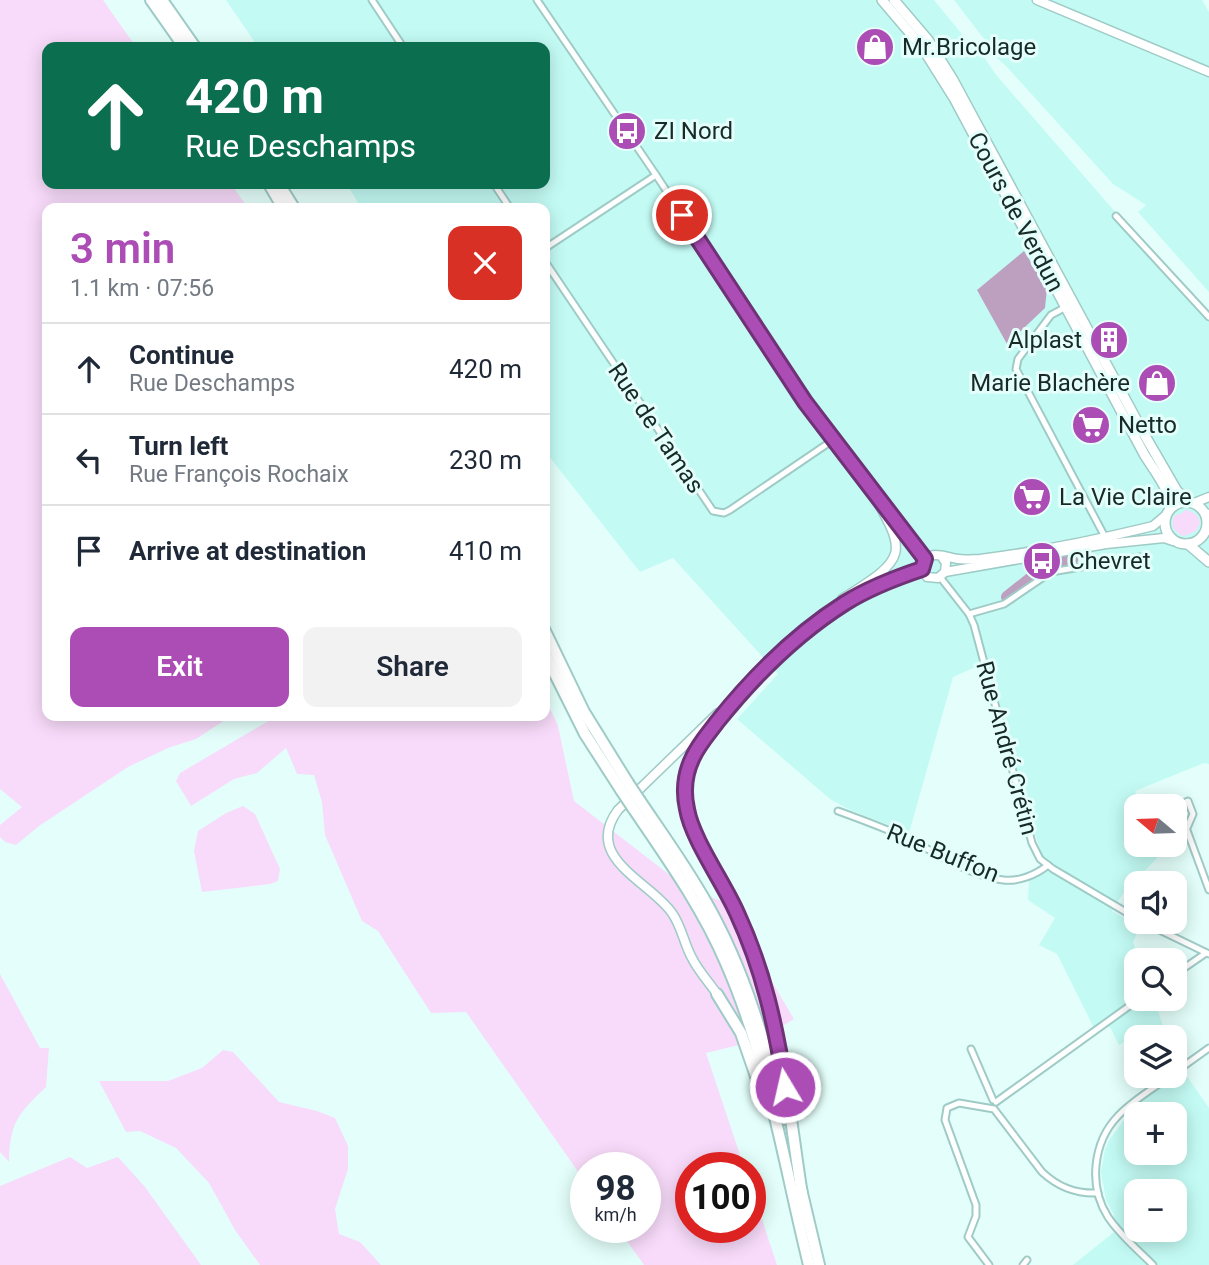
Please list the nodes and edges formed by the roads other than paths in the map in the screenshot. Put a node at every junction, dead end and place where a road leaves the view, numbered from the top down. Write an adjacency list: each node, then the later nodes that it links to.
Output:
1 (151, 0): 8 (highway)
2 (162, 0): 9 (highway)
3 (372, 0): 10 (street)
4 (537, 0): 15 (street)
5 (882, 0): 12 (main road)
6 (894, 0): 12 (main road, Cours de Verdun)
7 (1037, 0): 11 (main road)
8 (180, 42)
9 (191, 42)
10 (400, 42)
11 (1209, 72)
12 (959, 99): 13 (main road, Cours de Verdun); 14 (main road, Cours de Verdun)
13 (976, 138): 14 (main road); 19 (main road, Cours de Verdun)
14 (1000, 167): 24 (main road, Cours de Verdun)
15 (656, 175): 17 (street); 21 (street)
16 (1116, 216): 20 (street)
17 (550, 245)
18 (550, 269): 21 (street, Rue de Tamas)
19 (1066, 307): 25 (main road, Cours de Verdun); 28 (street)
20 (1209, 317)
21 (834, 440): 22 (street)
22 (868, 485): 34 (street); 40 (main road)
23 (1209, 497): 24 (main road)
24 (1191, 502): 25 (main road); 26 (main road)
25 (1168, 512): 28 (main road); 29 (main road)
26 (1208, 516): 27 (main road)
27 (1203, 536): 30 (main road); 31 (main road)
28 (1105, 537): 32 (main road)
29 (1173, 541): 30 (main road); 37 (main road)
30 (1188, 544): 35 (main road)
31 (1209, 555)
32 (941, 556): 34 (main road); 37 (main road)
33 (1140, 557): 38 (street)
34 (925, 559): 36 (main road)
35 (1209, 562)
36 (922, 569): 37 (main road); 40 (main road)
37 (943, 575): 38 (street, Rue André Crétin)
38 (969, 614): 46 (street, Rue André Crétin)
39 (550, 641): 43 (highway)
40 (790, 645): 42 (main road)
41 (550, 664): 43 (highway)
42 (740, 692): 52 (main road); 61 (highway)
43 (624, 787): 61 (highway, bridge)
44 (838, 811): 46 (street, Rue Buffon)
45 (1187, 828): 47 (street)
46 (1048, 865): 48 (street, Rue André Crétin)
47 (1209, 890)
48 (1124, 911)
49 (1168, 934): 50 (street)
50 (1208, 953): 51 (street)
51 (1187, 967)
52 (717, 994): 61 (highway)
53 (1124, 1010): 58 (street)
54 (1209, 1048): 56 (street)
55 (971, 1049): 58 (street)
56 (1187, 1064)
57 (1154, 1088): 60 (street)
58 (995, 1101): 59 (street)
59 (992, 1108): 60 (street); 64 (street)
60 (1098, 1193): 65 (street)
61 (797, 1197): 62 (highway); 63 (highway)
62 (808, 1265)
63 (818, 1265)
64 (989, 1265)
65 (1153, 1265)

